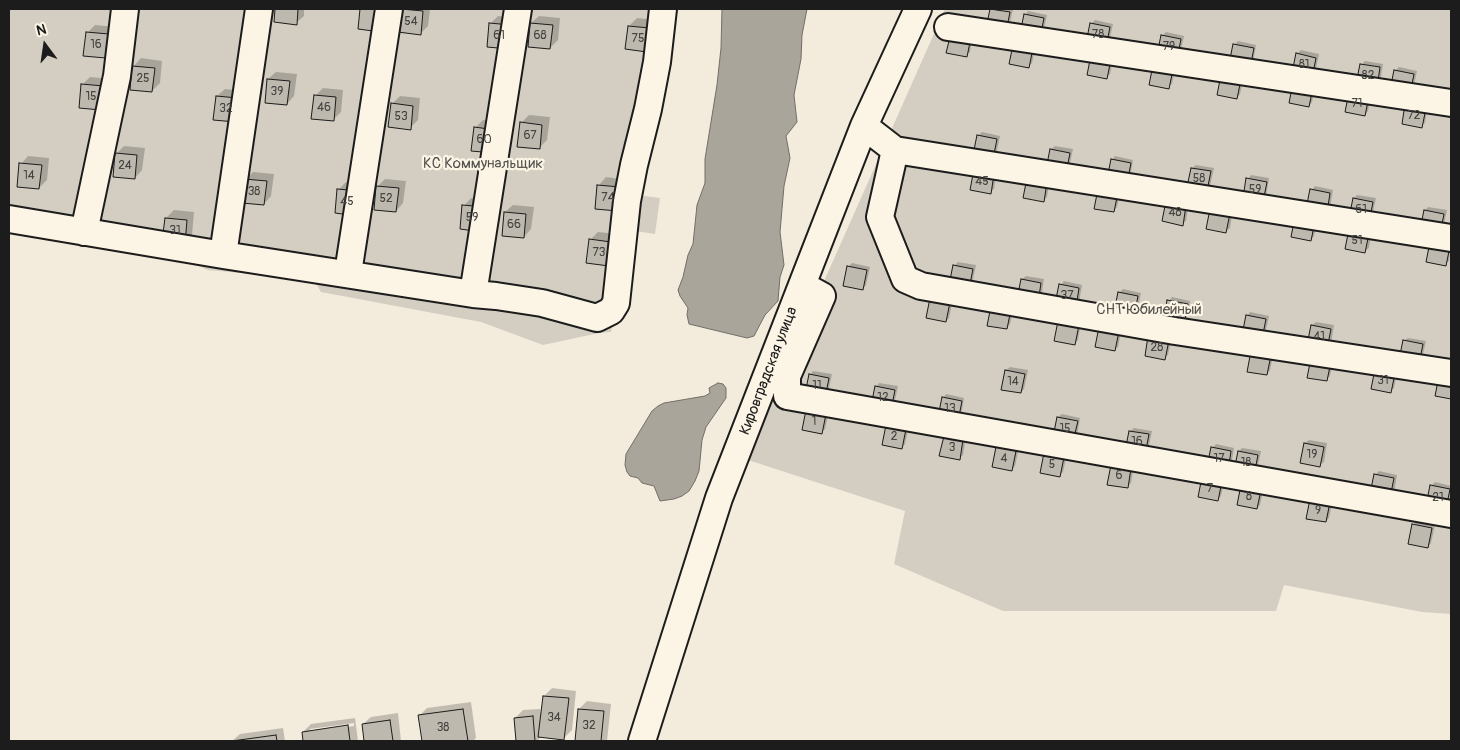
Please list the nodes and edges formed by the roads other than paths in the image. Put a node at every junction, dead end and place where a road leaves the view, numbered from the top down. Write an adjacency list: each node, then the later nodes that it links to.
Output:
1 (125, 9): 12 (street)
2 (259, 9): 14 (street)
3 (389, 9): 15 (street)
4 (518, 9): 17 (street)
5 (663, 9): 17 (street)
6 (918, 9): 9 (street, Кировградская улица)
7 (948, 27): 8 (street)
8 (1451, 103)
9 (864, 126): 10 (street); 16 (street, Кировградская улица)
10 (895, 150): 13 (street); 18 (street)
11 (9, 220): 12 (street)
12 (84, 232): 14 (street)
13 (1451, 238)
14 (223, 255): 15 (street)
15 (348, 273): 17 (street)
16 (802, 285): 19 (street); 20 (street, Кировградская улица)
17 (473, 294)
18 (1451, 373)
19 (1451, 514)
20 (642, 741)

